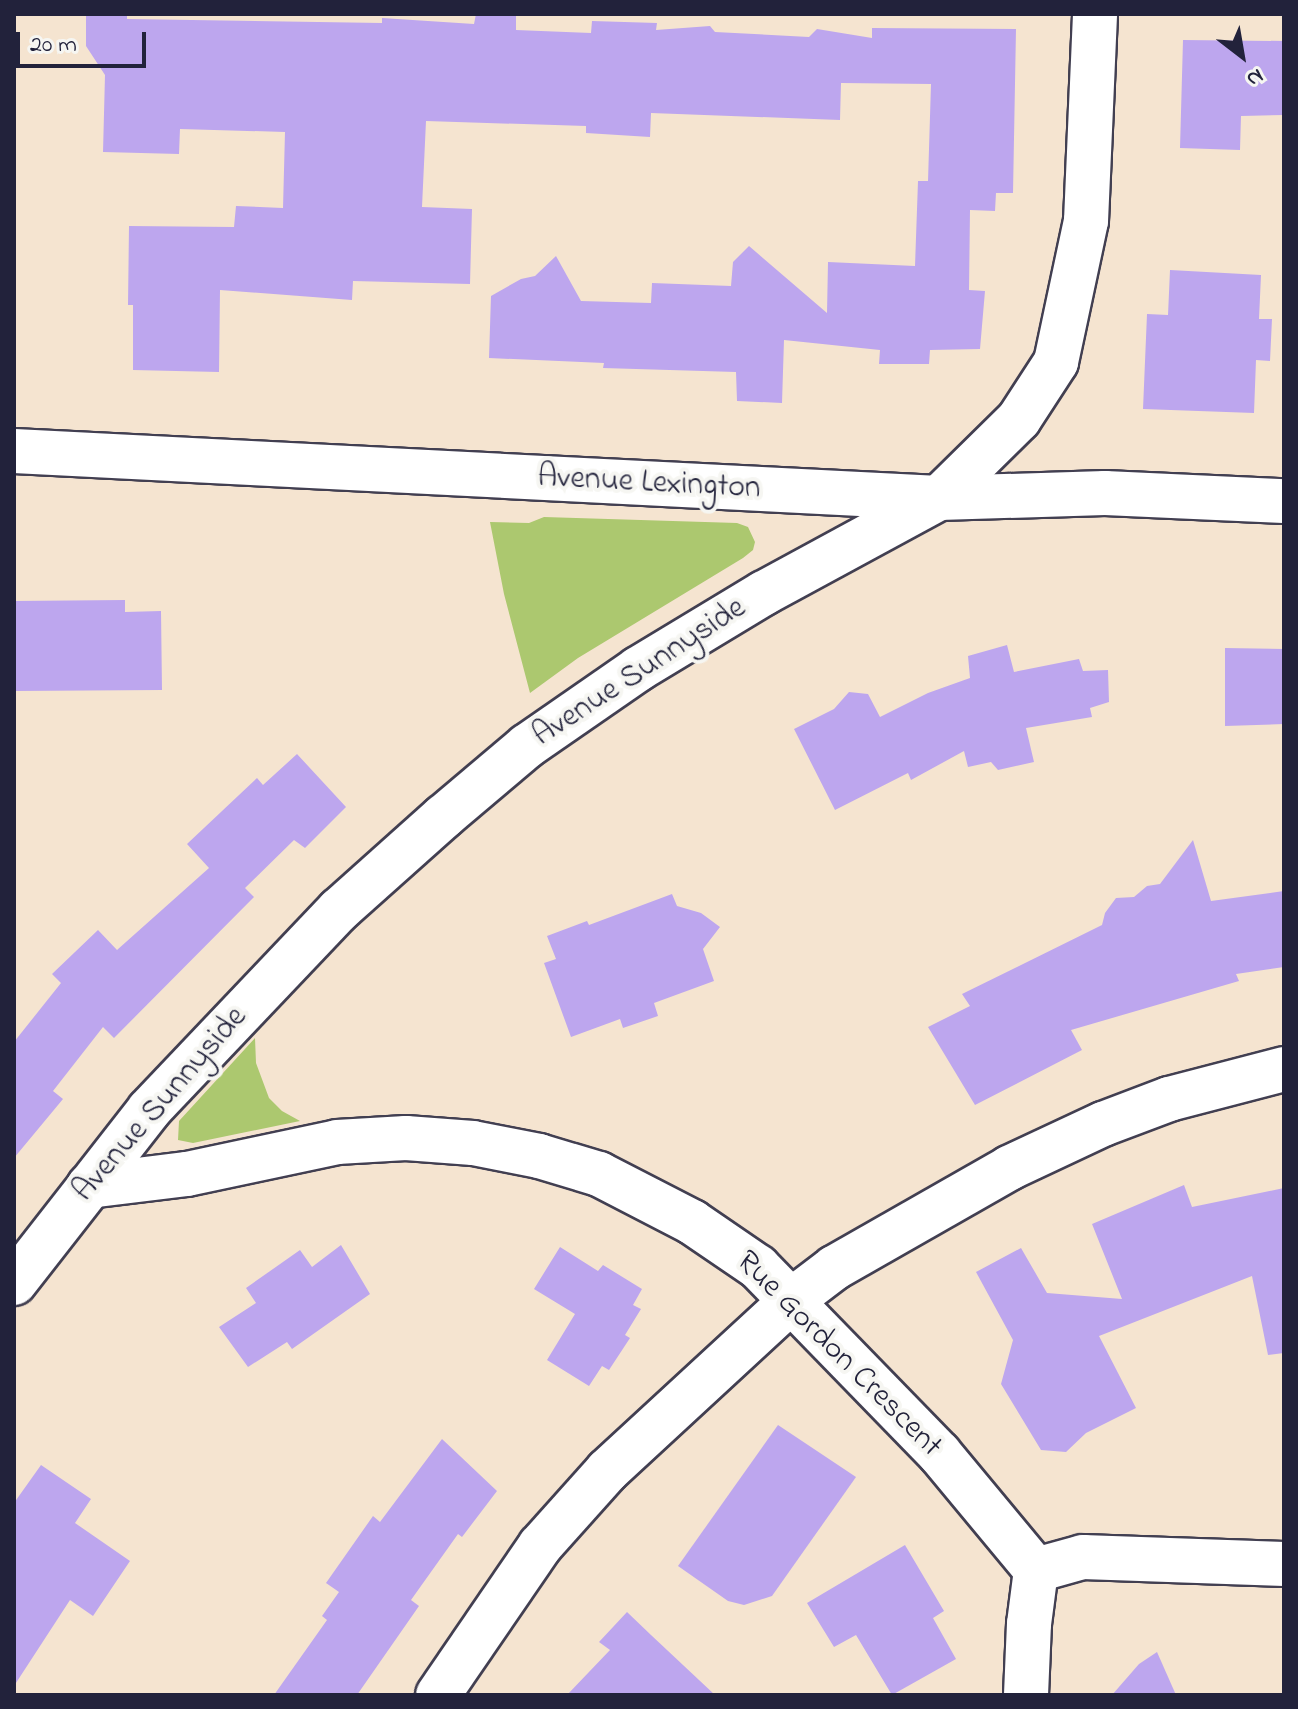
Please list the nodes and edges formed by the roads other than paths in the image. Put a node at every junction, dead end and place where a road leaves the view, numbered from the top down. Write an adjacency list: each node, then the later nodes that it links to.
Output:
1 (1095, 14): 3 (street, Avenue Sunnyside)
2 (14, 451): 3 (street, Avenue Lexington)
3 (939, 498): 4 (street, Avenue Lexington); 6 (street, Avenue Sunnyside)
4 (1284, 501)
5 (1284, 1069): 8 (street)
6 (89, 1186): 7 (street, Avenue Sunnyside); 8 (street, Rue Gordon Crescent)
7 (14, 1283)
8 (792, 1300): 10 (street, Rue Gordon Crescent); 11 (street)
9 (1284, 1564): 10 (street)
10 (1036, 1570): 12 (street)
11 (438, 1695)
12 (1026, 1695)

